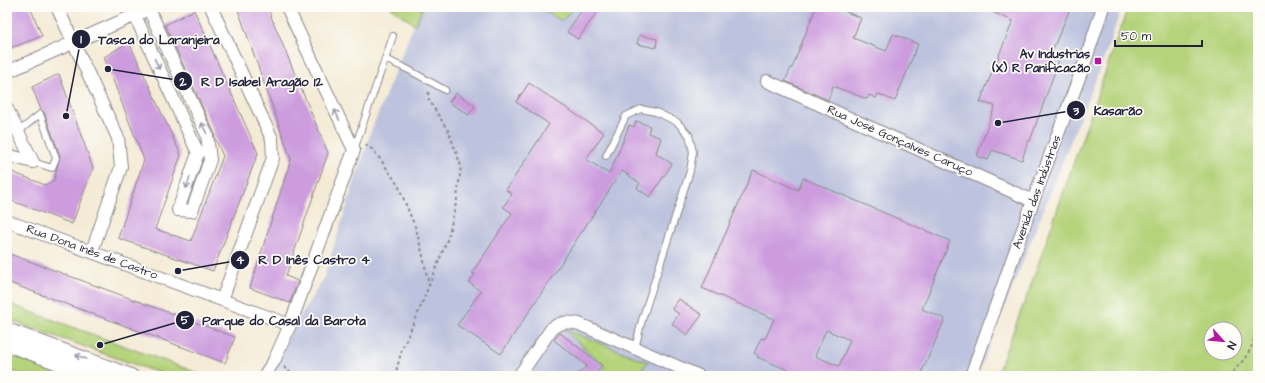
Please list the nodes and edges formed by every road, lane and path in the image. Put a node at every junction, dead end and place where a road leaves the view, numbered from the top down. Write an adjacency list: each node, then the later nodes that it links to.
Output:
1 (57, 7): 8 (street)
2 (210, 7): 24 (street)
3 (287, 7): 16 (street, one-way to 3)
4 (1103, 7): 20 (street, Avenida das Indústrias)
5 (150, 8): 6 (street); 6 (street, one-way to 5)
6 (133, 11): 8 (street)
7 (394, 36): 9 (lane)
8 (74, 43): 10 (street); 22 (street)
9 (385, 60): 11 (lane); 16 (lane)
10 (7, 72)
11 (427, 80): 13 (lane); 23 (path)
12 (767, 81): 20 (street, Rua José Gonçalves Caruço)
13 (445, 90)
14 (7, 109): 15 (street)
15 (18, 132): 19 (street); 19 (lane)
16 (357, 146): 23 (path); 26 (street)
17 (7, 155): 19 (street)
18 (606, 156): 29 (lane)
19 (32, 162)
20 (1033, 201): 39 (street, Avenida das Indústrias)
21 (7, 220): 22 (street, Rua Dona Inês de Castro)
22 (92, 251): 24 (street, Rua Dona Inês de Castro)
23 (429, 285): 36 (path)
24 (222, 300): 26 (street, Rua Dona Inês de Castro)
25 (1258, 304): 40 (path)
26 (290, 325): 30 (street)
27 (7, 330): 32 (street, one-way to 27)
28 (7, 344): 31 (street)
29 (635, 348): 37 (street); 38 (street)
30 (279, 363): 33 (street); 34 (street); 35 (path)
31 (94, 376)
32 (131, 376)
33 (264, 376)
34 (273, 376)
35 (294, 376)
36 (395, 376)
37 (519, 376)
38 (699, 376)
39 (971, 376)
40 (1229, 376)

